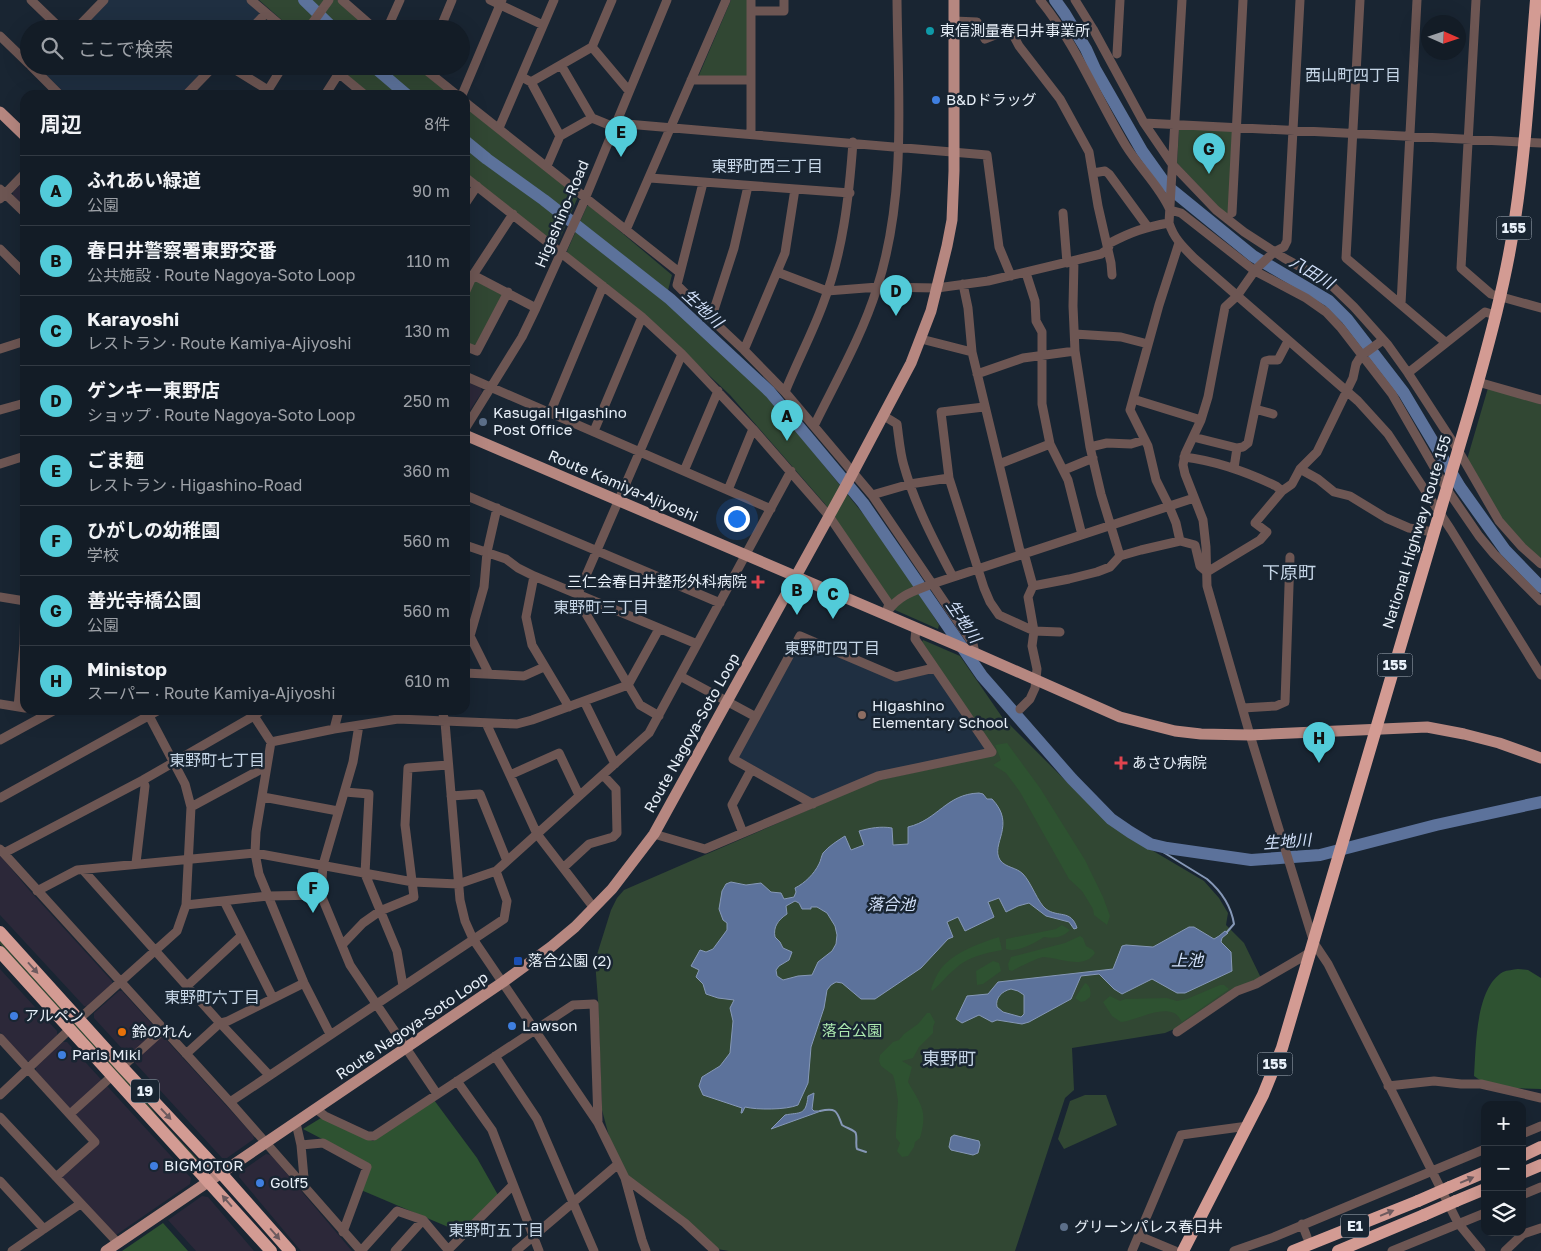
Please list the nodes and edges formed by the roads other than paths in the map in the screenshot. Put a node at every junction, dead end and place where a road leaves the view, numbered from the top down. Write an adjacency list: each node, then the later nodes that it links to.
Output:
1 (31, 0): 30 (street)
2 (104, 0): 31 (street)
3 (251, 0): 29 (street)
4 (329, 0): 34 (street)
5 (342, 0): 35 (street)
6 (400, 0): 36 (street)
7 (452, 0): 37 (street)
8 (490, 0): 27 (street)
9 (554, 0): 39 (street)
10 (612, 0): 41 (street)
11 (668, 0): 64 (street, Higashino-Road)
12 (726, 0): 53 (street)
13 (751, 0): 28 (street)
14 (784, 0): 28 (street)
15 (897, 0): 84 (street)
16 (954, 0): 38 (main road, Route Nagoya-Soto Loop)
17 (1040, 0): 101 (street)
18 (1076, 0): 68 (street)
19 (1120, 0): 43 (street)
20 (1182, 0): 69 (street)
21 (1244, 0): 73 (street)
22 (1300, 0): 74 (street)
23 (1360, 0): 77 (street)
24 (1417, 0): 79 (street)
25 (1476, 0): 80 (street)
26 (1536, 0): 81 (highway, National Highway Route 155 / 155)
27 (501, 3): 39 (street); 63 (street)
28 (751, 11): 54 (street)
29 (266, 13): 32 (street); 33 (street)
30 (52, 20)
31 (85, 20)
32 (259, 20)
33 (274, 20)
34 (315, 20)
35 (365, 20)
36 (391, 20)
37 (444, 20)
38 (954, 22): 85 (main road, Route Nagoya-Soto Loop); 88 (street)
39 (543, 24): 52 (street)
40 (0, 36): 42 (street)
41 (592, 47): 44 (street); 64 (street)
42 (20, 54)
43 (1117, 54)
44 (561, 65): 55 (street); 67 (street)
45 (41, 75): 56 (street)
46 (205, 75): 57 (street)
47 (242, 75): 58 (street)
48 (277, 75): 59 (street)
49 (337, 75): 60 (street)
50 (340, 75): 61 (street)
51 (433, 75): 62 (street)
52 (522, 77): 55 (street); 71 (street)
53 (691, 80): 54 (street); 72 (street)
54 (751, 80): 76 (street)
55 (531, 82): 78 (street)
56 (55, 90)
57 (191, 90)
58 (264, 90)
59 (268, 90)
60 (328, 90)
61 (359, 90)
62 (451, 90)
63 (464, 90)
64 (629, 91): 70 (street, Higashino-Road)
65 (470, 106): 71 (street)
66 (0, 112): 75 (main road)
67 (592, 118): 70 (street); 78 (street)
68 (1144, 123): 69 (street); 86 (street)
69 (1175, 124): 73 (street); 86 (street)
70 (615, 125): 72 (street); 99 (street, Higashino-Road)
71 (499, 128): 87 (street)
72 (671, 128): 76 (street); 90 (street)
73 (1236, 128): 74 (street); 103 (street)
74 (1292, 130): 77 (street); 112 (street)
75 (20, 131)
76 (752, 134): 82 (street)
77 (1353, 134): 79 (street); 131 (street)
78 (560, 136): 87 (street)
79 (1409, 136): 80 (street); 131 (street)
80 (1469, 139): 81 (street); 130 (street)
81 (1526, 141): 83 (street); 130 (highway, National Highway Route 155 / 155)
82 (853, 142): 84 (street); 96 (street)
83 (1541, 143)
84 (898, 146): 85 (street); 125 (street)
85 (954, 152): 121 (street); 126 (main road, Route Nagoya-Soto Loop)
86 (1172, 164): 101 (street); 112 (street)
87 (547, 166): 99 (street)
88 (1093, 173): 106 (street); 111 (street)
89 (20, 178): 97 (street)
90 (650, 178): 92 (street); 107 (street)
91 (470, 181): 93 (street)
92 (703, 183): 94 (street); 116 (street)
93 (476, 186): 98 (street); 104 (street)
94 (748, 186): 95 (street); 136 (street)
95 (795, 189): 96 (street); 117 (street)
96 (850, 193): 127 (street)
97 (2, 194): 100 (street)
98 (470, 196)
99 (583, 202): 107 (street); 110 (street, Higashino-Road)
100 (20, 209)
101 (1170, 210): 105 (street); 115 (street)
102 (1063, 213): 113 (street)
103 (1232, 213)
104 (513, 214): 110 (street); 119 (street)
105 (1169, 223): 106 (street); 108 (street)
106 (1147, 226): 111 (street)
107 (626, 230): 116 (street)
108 (1179, 244): 129 (street); 143 (street)
109 (0, 249): 114 (street)
110 (562, 249): 124 (street); 132 (street, Higashino-Road)
111 (1108, 249): 113 (street); 120 (street)
112 (1274, 252): 115 (street); 139 (street)
113 (1070, 262): 118 (street); 137 (street)
114 (20, 269)
115 (1255, 270): 129 (street); 151 (street)
116 (679, 272): 136 (street)
117 (777, 272): 127 (street); 146 (street)
118 (1026, 273): 121 (street); 150 (street)
119 (474, 275): 122 (street); 128 (street)
120 (1112, 275)
121 (1012, 276): 123 (street)
122 (470, 283)
123 (963, 284): 126 (street); 148 (street)
124 (603, 286): 135 (street); 166 (street)
125 (878, 287): 126 (street); 127 (street); 171 (street)
126 (937, 288): 138 (main road, Route Nagoya-Soto Loop)
127 (827, 291): 158 (street)
128 (508, 292): 132 (street); 145 (street)
129 (1237, 296): 140 (street); 169 (street)
130 (1500, 298): 133 (street); 134 (highway, National Highway Route 155 / 155)
131 (1401, 304): 142 (street)
132 (536, 308): 156 (street, Higashino-Road)
133 (1541, 308)
134 (1495, 315): 142 (street); 155 (highway, National Highway Route 155 / 155)
135 (642, 317): 149 (street); 173 (street)
136 (711, 319): 146 (street)
137 (1075, 334): 143 (street); 147 (street)
138 (920, 339): 148 (street); 168 (main road, Route Nagoya-Soto Loop)
139 (1383, 340): 151 (street); 152 (street)
140 (1288, 341): 159 (street); 164 (street)
141 (20, 342): 144 (street)
142 (1445, 342): 152 (street)
143 (1148, 344): 160 (street)
144 (0, 348)
145 (470, 348)
146 (744, 350): 158 (street)
147 (1075, 351): 150 (street); 178 (street)
148 (972, 352): 153 (street)
149 (682, 354): 157 (street); 181 (street)
150 (1041, 355): 153 (street); 177 (street)
151 (1362, 355): 159 (street); 195 (street)
152 (1408, 373): 180 (street)
153 (977, 374): 163 (street)
154 (470, 378): 156 (street)
155 (1478, 382): 161 (street); 180 (highway, National Highway Route 155 / 155)
156 (492, 388): 166 (street); 170 (street, Higashino-Road)
157 (718, 391): 172 (street); 190 (street)
158 (785, 392): 171 (street)
159 (1347, 392): 188 (street); 205 (street)
160 (1133, 399): 169 (street); 176 (street)
161 (1541, 400)
162 (20, 404): 165 (street)
163 (984, 407): 186 (street); 193 (street)
164 (1255, 408): 167 (street); 179 (street)
165 (0, 410)
166 (550, 413): 173 (street)
167 (1272, 414)
168 (884, 416): 192 (main road, Route Nagoya-Soto Loop); 194 (street)
169 (1200, 420): 175 (street)
170 (470, 421)
171 (814, 426): 192 (street)
172 (754, 429): 191 (street); 196 (street)
173 (594, 431): 181 (street)
174 (470, 437): 201 (main road, Route Kamiya-Ajiyoshi)
175 (1193, 437): 179 (street); 182 (street)
176 (1144, 440): 178 (street); 202 (street)
177 (1050, 444): 186 (street); 189 (street)
178 (1090, 447): 184 (street)
179 (1237, 448): 187 (street)
180 (1458, 450): 195 (highway, National Highway Route 155 / 155); 218 (street)
181 (641, 452): 190 (street); 201 (street)
182 (1184, 457): 187 (street); 200 (street)
183 (20, 458): 185 (street)
184 (1093, 458): 189 (street); 207 (street)
185 (0, 464)
186 (999, 464): 214 (street)
187 (1234, 468): 197 (street)
188 (1300, 469): 197 (street); 208 (street)
189 (1064, 470): 209 (street)
190 (684, 471): 196 (street)
191 (791, 471): 204 (street); 206 (street)
192 (851, 477): 198 (street); 206 (main road, Route Nagoya-Soto Loop)
193 (949, 478): 194 (street); 219 (street)
194 (910, 484): 198 (street); 223 (street)
195 (1446, 488): 205 (highway, National Highway Route 155 / 155); 229 (street)
196 (728, 490): 204 (street)
197 (1282, 491): 220 (street)
198 (872, 495): 224 (street)
199 (470, 497): 203 (street)
200 (1194, 498): 202 (street); 220 (street)
201 (618, 501): 212 (street); 215 (main road, Route Kamiya-Ajiyoshi)
202 (1169, 506): 207 (street); 210 (street)
203 (497, 508): 212 (street); 213 (street)
204 (771, 509): 215 (street)
205 (1439, 512): 208 (highway, National Highway Route 155 / 155); 242 (street)
206 (829, 516): 222 (main road, Route Nagoya-Soto Loop); 231 (street)
207 (1110, 525): 209 (street); 216 (street)
208 (1433, 532): 266 (highway, National Highway Route 155 / 155)
209 (1082, 535): 214 (street)
210 (1180, 541): 216 (street); 220 (street)
211 (470, 547): 213 (street)
212 (597, 551): 226 (street); 230 (street)
213 (487, 552): 221 (street); 241 (street)
214 (1023, 554): 219 (street); 225 (street)
215 (746, 555): 222 (main road, Route Kamiya-Ajiyoshi); 230 (street)
216 (1120, 556): 225 (street)
217 (1290, 557): 251 (street)
218 (1541, 564)
219 (978, 569): 223 (street); 234 (street)
220 (1207, 572): 251 (street)
221 (534, 576): 226 (street); 238 (street)
222 (796, 576): 231 (main road, Route Kamiya-Ajiyoshi); 247 (main road, Route Nagoya-Soto Loop)
223 (953, 577): 224 (street)
224 (928, 585): 231 (street); 237 (street)
225 (1033, 586): 234 (street)
226 (578, 594): 232 (street); 245 (street)
227 (0, 597): 228 (street)
228 (20, 600)
229 (1541, 601)
230 (720, 603): 236 (street)
231 (885, 615): 233 (main road, Route Kamiya-Ajiyoshi)
232 (659, 629): 236 (street); 245 (street)
233 (921, 631): 237 (main road, Route Kamiya-Ajiyoshi); 239 (street)
234 (1034, 631): 235 (street); 244 (street)
235 (1060, 632)
236 (697, 644): 243 (street)
237 (970, 651): 244 (main road, Route Kamiya-Ajiyoshi)
238 (544, 667): 241 (street); 249 (street)
239 (934, 668): 262 (street); 285 (street)
240 (470, 673): 241 (street)
241 (489, 674)
242 (1541, 674)
243 (680, 676): 247 (street); 260 (street)
244 (1036, 680): 252 (street); 268 (main road, Route Kamiya-Ajiyoshi)
245 (628, 684): 246 (street); 260 (street)
246 (584, 701): 249 (street); 273 (street)
247 (727, 702): 262 (street); 290 (main road, Route Nagoya-Soto Loop)
248 (0, 704): 250 (street)
249 (569, 706): 264 (street)
250 (20, 708)
251 (1243, 708): 268 (street)
252 (1020, 709)
253 (38, 715): 261 (street)
254 (46, 715): 261 (street)
255 (144, 715): 284 (street)
256 (148, 715): 272 (street)
257 (337, 715): 267 (street)
258 (443, 715): 263 (street)
259 (254, 716): 270 (street); 272 (street)
260 (659, 716): 273 (street)
261 (40, 718): 269 (street)
262 (756, 718): 276 (street)
263 (445, 722): 264 (street); 265 (street); 274 (street)
264 (486, 723): 278 (street)
265 (359, 725): 267 (street); 280 (street)
266 (1376, 728): 268 (main road, Route Kamiya-Ajiyoshi); 271 (main road, Route Kamiya-Ajiyoshi); 314 (highway, National Highway Route 155 / 155)
267 (334, 729): 270 (street)
268 (1250, 735): 314 (street)
269 (0, 740)
270 (271, 742): 275 (street)
271 (1541, 758)
272 (174, 763): 279 (street); 286 (street)
273 (615, 764): 277 (street)
274 (448, 765): 282 (street); 301 (street)
275 (267, 766): 283 (street); 286 (street)
276 (751, 770): 285 (street); 288 (street)
277 (603, 775): 281 (street); 297 (street)
278 (510, 776): 281 (street); 289 (street)
279 (144, 780): 291 (street); 295 (street)
280 (345, 792): 287 (street); 300 (street)
281 (580, 795): 289 (street)
282 (451, 796): 294 (street); 302 (street)
283 (263, 797): 287 (street); 292 (street)
284 (0, 798)
285 (813, 804): 288 (street)
286 (190, 807): 293 (street)
287 (338, 811): 296 (street)
288 (743, 833): 290 (street)
289 (537, 834): 294 (street); 297 (street)
290 (654, 834): 308 (main road, Route Nagoya-Soto Loop)
291 (2, 851): 303 (street)
292 (255, 853): 293 (street); 296 (street); 305 (street)
293 (188, 859): 295 (street); 307 (street)
294 (507, 861): 299 (street)
295 (136, 864): 298 (street)
296 (323, 865): 300 (street); 304 (street)
297 (563, 868): 308 (street)
298 (83, 870): 303 (street); 315 (street)
299 (496, 871): 302 (street); 312 (street)
300 (365, 874): 301 (street); 309 (street)
301 (413, 882): 302 (street); 309 (street)
302 (458, 884): 312 (street)
303 (37, 891): 318 (street)
304 (321, 895): 305 (street); 313 (street)
305 (268, 896): 306 (street); 319 (street)
306 (224, 901): 307 (street); 311 (street)
307 (186, 905): 315 (street)
308 (594, 908): 317 (main road, Route Nagoya-Soto Loop)
309 (380, 911): 313 (street); 321 (street)
310 (0, 932): 324 (highway, 19, one-way to 324)
311 (241, 936): 320 (street); 322 (street)
312 (473, 939): 317 (street); 321 (street)
313 (342, 945): 323 (street)
314 (1313, 947): 329 (street); 339 (street); 349 (highway, National Highway Route 155 / 155)
315 (155, 950): 318 (street); 320 (street)
316 (0, 952): 326 (highway, 19)
317 (503, 982): 328 (street); 332 (main road, Route Nagoya-Soto Loop)
318 (120, 983): 324 (street); 327 (street)
319 (304, 983): 322 (street); 330 (street)
320 (187, 986): 325 (street)
321 (403, 986): 323 (street)
322 (273, 998): 325 (street)
323 (376, 1004): 330 (street); 332 (street)
324 (80, 1019): 336 (highway, 19)
325 (220, 1023): 333 (street); 337 (street)
326 (70, 1028): 335 (street); 336 (highway, 19)
327 (163, 1030): 333 (street); 336 (street)
328 (535, 1030): 334 (street); 347 (street); 347 (street)
329 (1177, 1032)
330 (330, 1034): 337 (street)
331 (0, 1038): 335 (street)
332 (406, 1047): 340 (street); 344 (main road, Route Nagoya-Soto Loop)
333 (186, 1054): 343 (street)
334 (495, 1056): 338 (street); 372 (street)
335 (27, 1068): 341 (street); 345 (street)
336 (117, 1071): 345 (street); 361 (highway, 19, one-way to 361); 366 (highway, 19)
337 (269, 1075): 343 (street)
338 (457, 1081): 340 (street); 368 (street)
339 (1388, 1086): 342 (street); 359 (street)
340 (437, 1094): 344 (street)
341 (0, 1095)
342 (1541, 1098)
343 (230, 1102): 352 (street)
344 (316, 1109): 348 (main road, Route Nagoya-Soto Loop)
345 (70, 1114): 363 (street)
346 (0, 1117): 363 (street)
347 (598, 1122): 357 (street)
348 (296, 1123): 352 (main road, Route Nagoya-Soto Loop); 353 (street)
349 (1248, 1126): 382 (street); 399 (highway, National Highway Route 155 / 155)
350 (1541, 1126): 351 (street)
351 (1526, 1132)
352 (266, 1143): 361 (main road, Route Nagoya-Soto Loop); 367 (street)
353 (301, 1145): 367 (street); 380 (street)
354 (1541, 1147): 356 (highway)
355 (1481, 1151): 359 (street)
356 (1526, 1154)
357 (618, 1164): 364 (street); 372 (street)
358 (1541, 1165): 360 (highway)
359 (1431, 1172): 376 (street); 377 (street)
360 (1526, 1172)
361 (221, 1173): 366 (main road, Route Nagoya-Soto Loop); 388 (highway, 19, one-way to 388)
362 (1481, 1174): 401 (highway, E1, one-way to 362, bridge)
363 (56, 1177): 373 (street)
364 (625, 1178): 395 (street); 396 (street)
365 (0, 1181): 379 (street)
366 (209, 1181): 384 (main road, Route Nagoya-Soto Loop); 387 (highway, 19, one-way to 366)
367 (300, 1182): 380 (street)
368 (513, 1186): 381 (street); 391 (street)
369 (1541, 1187): 371 (street)
370 (1481, 1191): 402 (highway, E1, bridge)
371 (1526, 1193)
372 (573, 1201): 381 (street); 394 (street)
373 (80, 1204): 379 (street); 384 (street)
374 (1481, 1214): 376 (street)
375 (423, 1220): 389 (street); 390 (street); 391 (street)
376 (1458, 1223): 403 (street); 404 (street)
377 (1302, 1224): 383 (street); 400 (street)
378 (1541, 1228): 405 (street)
379 (44, 1229): 385 (street)
380 (343, 1232): 389 (street)
381 (533, 1236): 392 (street); 393 (street)
382 (1139, 1236): 397 (street); 398 (street)
383 (1307, 1237)
384 (118, 1242): 386 (main road, Route Nagoya-Soto Loop)
385 (12, 1251)
386 (106, 1251)
387 (271, 1251)
388 (290, 1251)
389 (361, 1251)
390 (395, 1251)
391 (448, 1251)
392 (516, 1251)
393 (539, 1251)
394 (594, 1251)
395 (646, 1251)
396 (715, 1251)
397 (1132, 1251)
398 (1175, 1251)
399 (1183, 1251)
400 (1234, 1251)
401 (1293, 1251)
402 (1338, 1251)
403 (1392, 1251)
404 (1481, 1251)
405 (1505, 1251)

